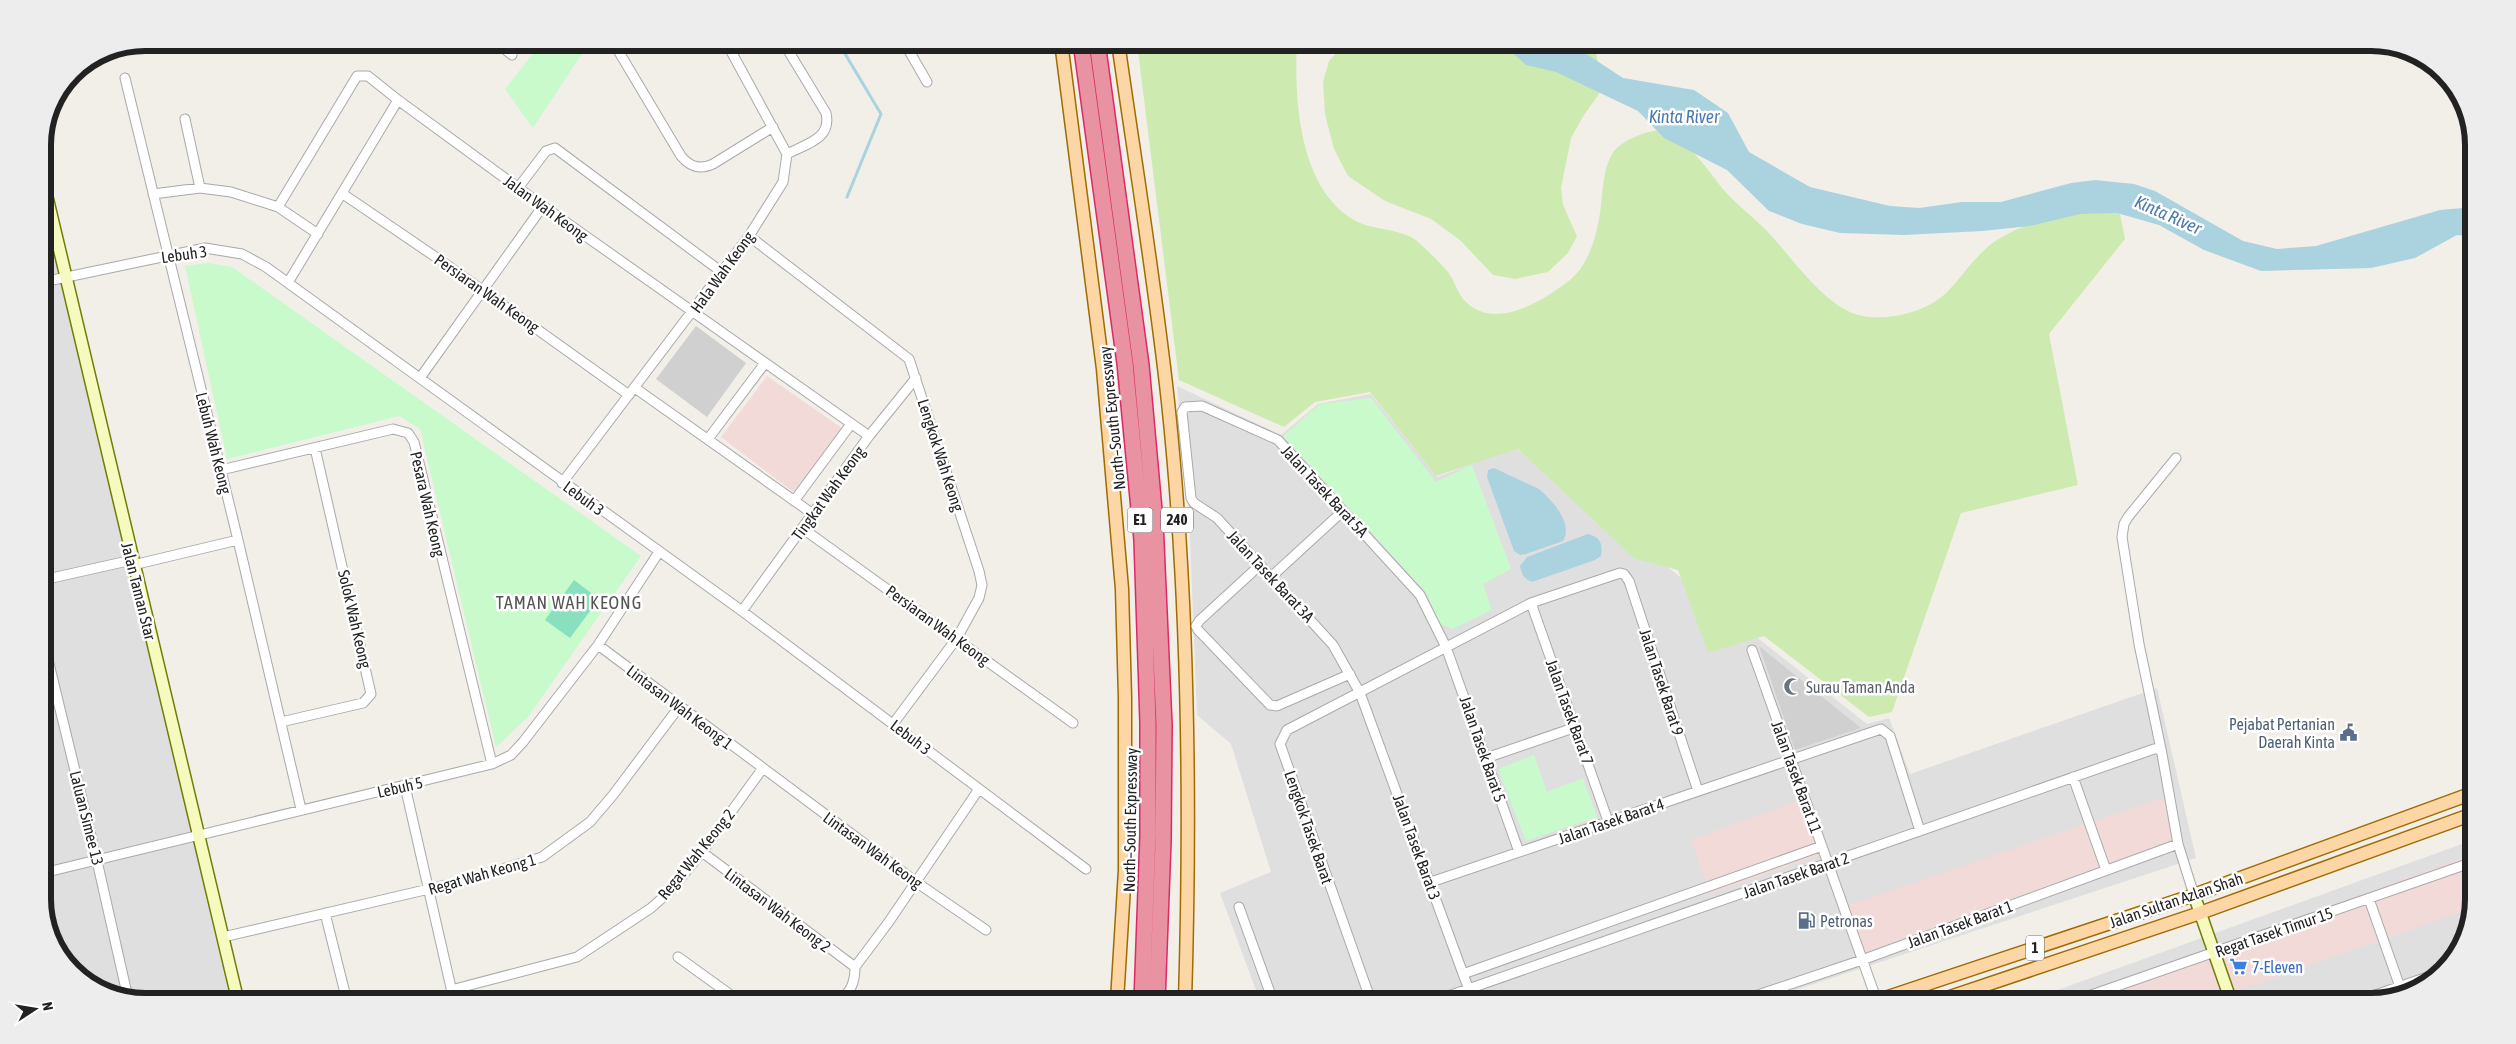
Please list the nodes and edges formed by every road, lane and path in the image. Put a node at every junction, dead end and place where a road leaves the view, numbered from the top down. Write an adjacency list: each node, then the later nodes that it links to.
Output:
1 (506, 51): 10 (street)
2 (618, 51): 15 (street)
3 (731, 51): 15 (street)
4 (788, 51): 16 (street)
5 (909, 51): 12 (street)
6 (1062, 51): 121 (main road)
7 (1082, 51): 122 (highway, North–South Expressway / E1)
8 (1097, 51): 123 (highway, North–South Expressway / E1)
9 (1119, 51): 124 (main road, 240)
10 (512, 56)
11 (125, 78): 19 (street, Lebuh Wah Keong)
12 (927, 82)
13 (398, 100): 18 (street, Jalan Wah Keong); 20 (street); 22 (street, Jalan Wah Keong)
14 (185, 119): 17 (street)
15 (773, 127): 16 (street)
16 (786, 154): 25 (street, Hala Wah Keong)
17 (200, 188): 19 (street); 22 (street)
18 (518, 188): 21 (street, Jalan Wah Keong); 27 (street)
19 (153, 194): 26 (street, Lebuh Wah Keong)
20 (343, 194): 24 (street); 31 (street, Persiaran Wah Keong)
21 (543, 206): 31 (street); 32 (street, Jalan Wah Keong)
22 (278, 207): 24 (street)
23 (51, 215): 28 (street, Jalan Taman Star)
24 (318, 234): 30 (street)
25 (749, 236): 27 (street, Hala Wah Keong); 35 (street, Lengkok Wah Keong)
26 (169, 254): 28 (street, Lebuh 3); 30 (street, Lebuh 3); 43 (street, Lebuh Wah Keong)
27 (722, 272): 32 (street, Hala Wah Keong)
28 (65, 277): 29 (street, Lebuh 3); 51 (street, Jalan Taman Star)
29 (51, 280)
30 (289, 281): 34 (street, Lebuh 3)
31 (482, 290): 34 (street); 36 (street, Persiaran Wah Keong)
32 (692, 312): 33 (street, Jalan Wah Keong); 36 (street, Hala Wah Keong)
33 (765, 364): 37 (street, Jalan Wah Keong); 39 (street)
34 (420, 378): 44 (street, Lebuh 3)
35 (916, 378): 38 (street, Tingkat Wah Keong); 58 (street, Lengkok Wah Keong)
36 (632, 392): 39 (street, Persiaran Wah Keong); 44 (street, Hala Wah Keong)
37 (851, 424): 38 (street, Jalan Wah Keong); 45 (street, Tingkat Wah Keong)
38 (869, 436): 47 (street, Tingkat Wah Keong)
39 (708, 439): 45 (street, Persiaran Wah Keong)
40 (315, 448): 43 (street, Pesara Wah Keong); 66 (street, Solok Wah Keong); 73 (street, Pesara Wah Keong)
41 (2176, 458): 70 (street)
42 (1187, 464): 46 (street, Jalan Tasek Barat 5A); 52 (street, Jalan Tasek Barat 3A)
43 (220, 470): 49 (street, Lebuh Wah Keong)
44 (562, 483): 50 (street, Lebuh 3)
45 (794, 501): 47 (street, Persiaran Wah Keong)
46 (1343, 511): 54 (street); 60 (street, Jalan Tasek Barat 5A)
47 (813, 514): 48 (street, Tingkat Wah Keong)
48 (802, 528): 57 (street, Tingkat Wah Keong); 58 (street, Persiaran Wah Keong)
49 (238, 540): 51 (street); 66 (street, Lebuh Wah Keong)
50 (660, 552): 57 (street, Lebuh 3); 59 (street, Lebuh 5)
51 (132, 563): 55 (street); 84 (street, Jalan Taman Star)
52 (1260, 565): 54 (street, Jalan Tasek Barat 3A); 63 (street)
53 (1624, 574): 56 (street, Lengkok Tasek Barat); 78 (street, Jalan Tasek Barat 9)
54 (1271, 577): 63 (street, Jalan Tasek Barat 3A)
55 (51, 578)
56 (1531, 603): 60 (street, Lengkok Tasek Barat); 69 (street, Jalan Tasek Barat 7)
57 (742, 610): 68 (street, Lebuh 3)
58 (957, 638): 67 (street, Persiaran Wah Keong); 68 (street, Lengkok Wah Keong)
59 (598, 645): 65 (street, Lintasan Wah Keong 1); 73 (street, Lebuh 5)
60 (1446, 647): 64 (street, Lengkok Tasek Barat); 71 (street, Jalan Tasek Barat 5)
61 (1752, 650): 72 (street, Jalan Tasek Barat 11)
62 (51, 672): 89 (street, Laluan Simee 13)
63 (1350, 674): 64 (street, Jalan Tasek Barat 3A)
64 (1360, 693): 96 (street, Jalan Tasek Barat 3); 126 (street, Lengkok Tasek Barat)
65 (679, 707): 74 (street, Lintasan Wah Keong 1); 97 (street, Regat Wah Keong 1)
66 (281, 722): 80 (street, Lebuh Wah Keong)
67 (1073, 723)
68 (893, 724): 77 (street, Lebuh 3)
69 (1576, 727): 71 (street); 82 (street, Jalan Tasek Barat 7)
70 (2159, 749): 75 (street, Jalan Tasek Barat 2); 85 (street)
71 (1486, 758): 88 (street, Jalan Tasek Barat 5)
72 (1791, 759): 78 (street, Jalan Tasek Barat 4); 83 (street, Jalan Tasek Barat 4); 86 (street, Jalan Tasek Barat 11)
73 (492, 764): 76 (street, Lebuh 5)
74 (762, 768): 87 (street, Regat Wah Keong 2); 95 (street, Lintasan Wah Keong)
75 (2074, 777): 83 (street, Jalan Tasek Barat 2); 93 (street)
76 (405, 786): 80 (street, Lebuh 5); 97 (street)
77 (979, 789): 92 (street, Lebuh 3); 95 (street)
78 (1698, 791): 82 (street, Jalan Tasek Barat 4)
79 (2465, 796): 98 (main road, Jalan Sultan Azlan Shah / 1)
80 (301, 809): 84 (street, Lebuh 5)
81 (2465, 817): 102 (main road, Jalan Sultan Azlan Shah / 1)
82 (1608, 821): 88 (street, Jalan Tasek Barat 4)
83 (1920, 831): 90 (street, Jalan Tasek Barat 2)
84 (198, 835): 89 (street, Lebuh 5); 104 (street, Jalan Taman Star)
85 (2178, 844): 93 (street, Jalan Tasek Barat 1); 98 (street)
86 (1822, 846): 90 (street, Jalan Tasek Barat 11); 109 (street)
87 (702, 852): 108 (street, Lintasan Wah Keong 2); 113 (street, Regat Wah Keong 2)
88 (1519, 852): 96 (street, Jalan Tasek Barat 4)
89 (97, 861): 94 (street, Lebuh 5); 114 (street, Laluan Simee 13)
90 (1828, 864): 107 (street, Jalan Tasek Barat 11); 112 (street, Jalan Tasek Barat 2)
91 (2465, 865): 99 (street, Regat Tasek Timur 15)
92 (1086, 869)
93 (2106, 870): 107 (street, Jalan Tasek Barat 1)
94 (51, 871)
95 (916, 882): 103 (street, Lintasan Wah Keong); 108 (street)
96 (1431, 882): 109 (street, Jalan Tasek Barat 3)
97 (428, 890): 101 (street, Regat Wah Keong 1); 113 (street)
98 (2194, 895): 102 (street); 131 (main road, Jalan Sultan Azlan Shah / 1)
99 (2369, 899): 105 (street, Regat Tasek Timur 15); 111 (street)
100 (1239, 907): 125 (street)
101 (325, 912): 104 (street, Regat Wah Keong 1); 117 (street)
102 (2200, 912): 105 (street); 132 (main road, Jalan Sultan Azlan Shah / 1)
103 (986, 930)
104 (223, 937): 116 (street, Jalan Taman Star)
105 (2214, 952): 133 (street, Regat Tasek Timur 15); 134 (street)
106 (678, 957): 119 (street)
107 (1862, 960): 129 (street, Jalan Tasek Barat 1); 130 (street, Jalan Tasek Barat 11)
108 (855, 967): 120 (street)
109 (1463, 974): 112 (street, Jalan Tasek Barat 3)
110 (2407, 985): 111 (street)
111 (2400, 987): 115 (street)
112 (1468, 989): 127 (street, Jalan Tasek Barat 2); 128 (street, Jalan Tasek Barat 3)
113 (451, 990): 118 (street)
114 (126, 991)
115 (2389, 991)
116 (236, 993)
117 (345, 993)
118 (452, 993)
119 (727, 993)
120 (847, 993)
121 (1118, 993)
122 (1142, 993)
123 (1156, 993)
124 (1185, 993)
125 (1270, 993)
126 (1368, 993)
127 (1458, 993)
128 (1470, 993)
129 (1766, 993)
130 (1873, 993)
131 (1900, 993)
132 (1964, 993)
133 (2099, 993)
134 (2228, 993)

